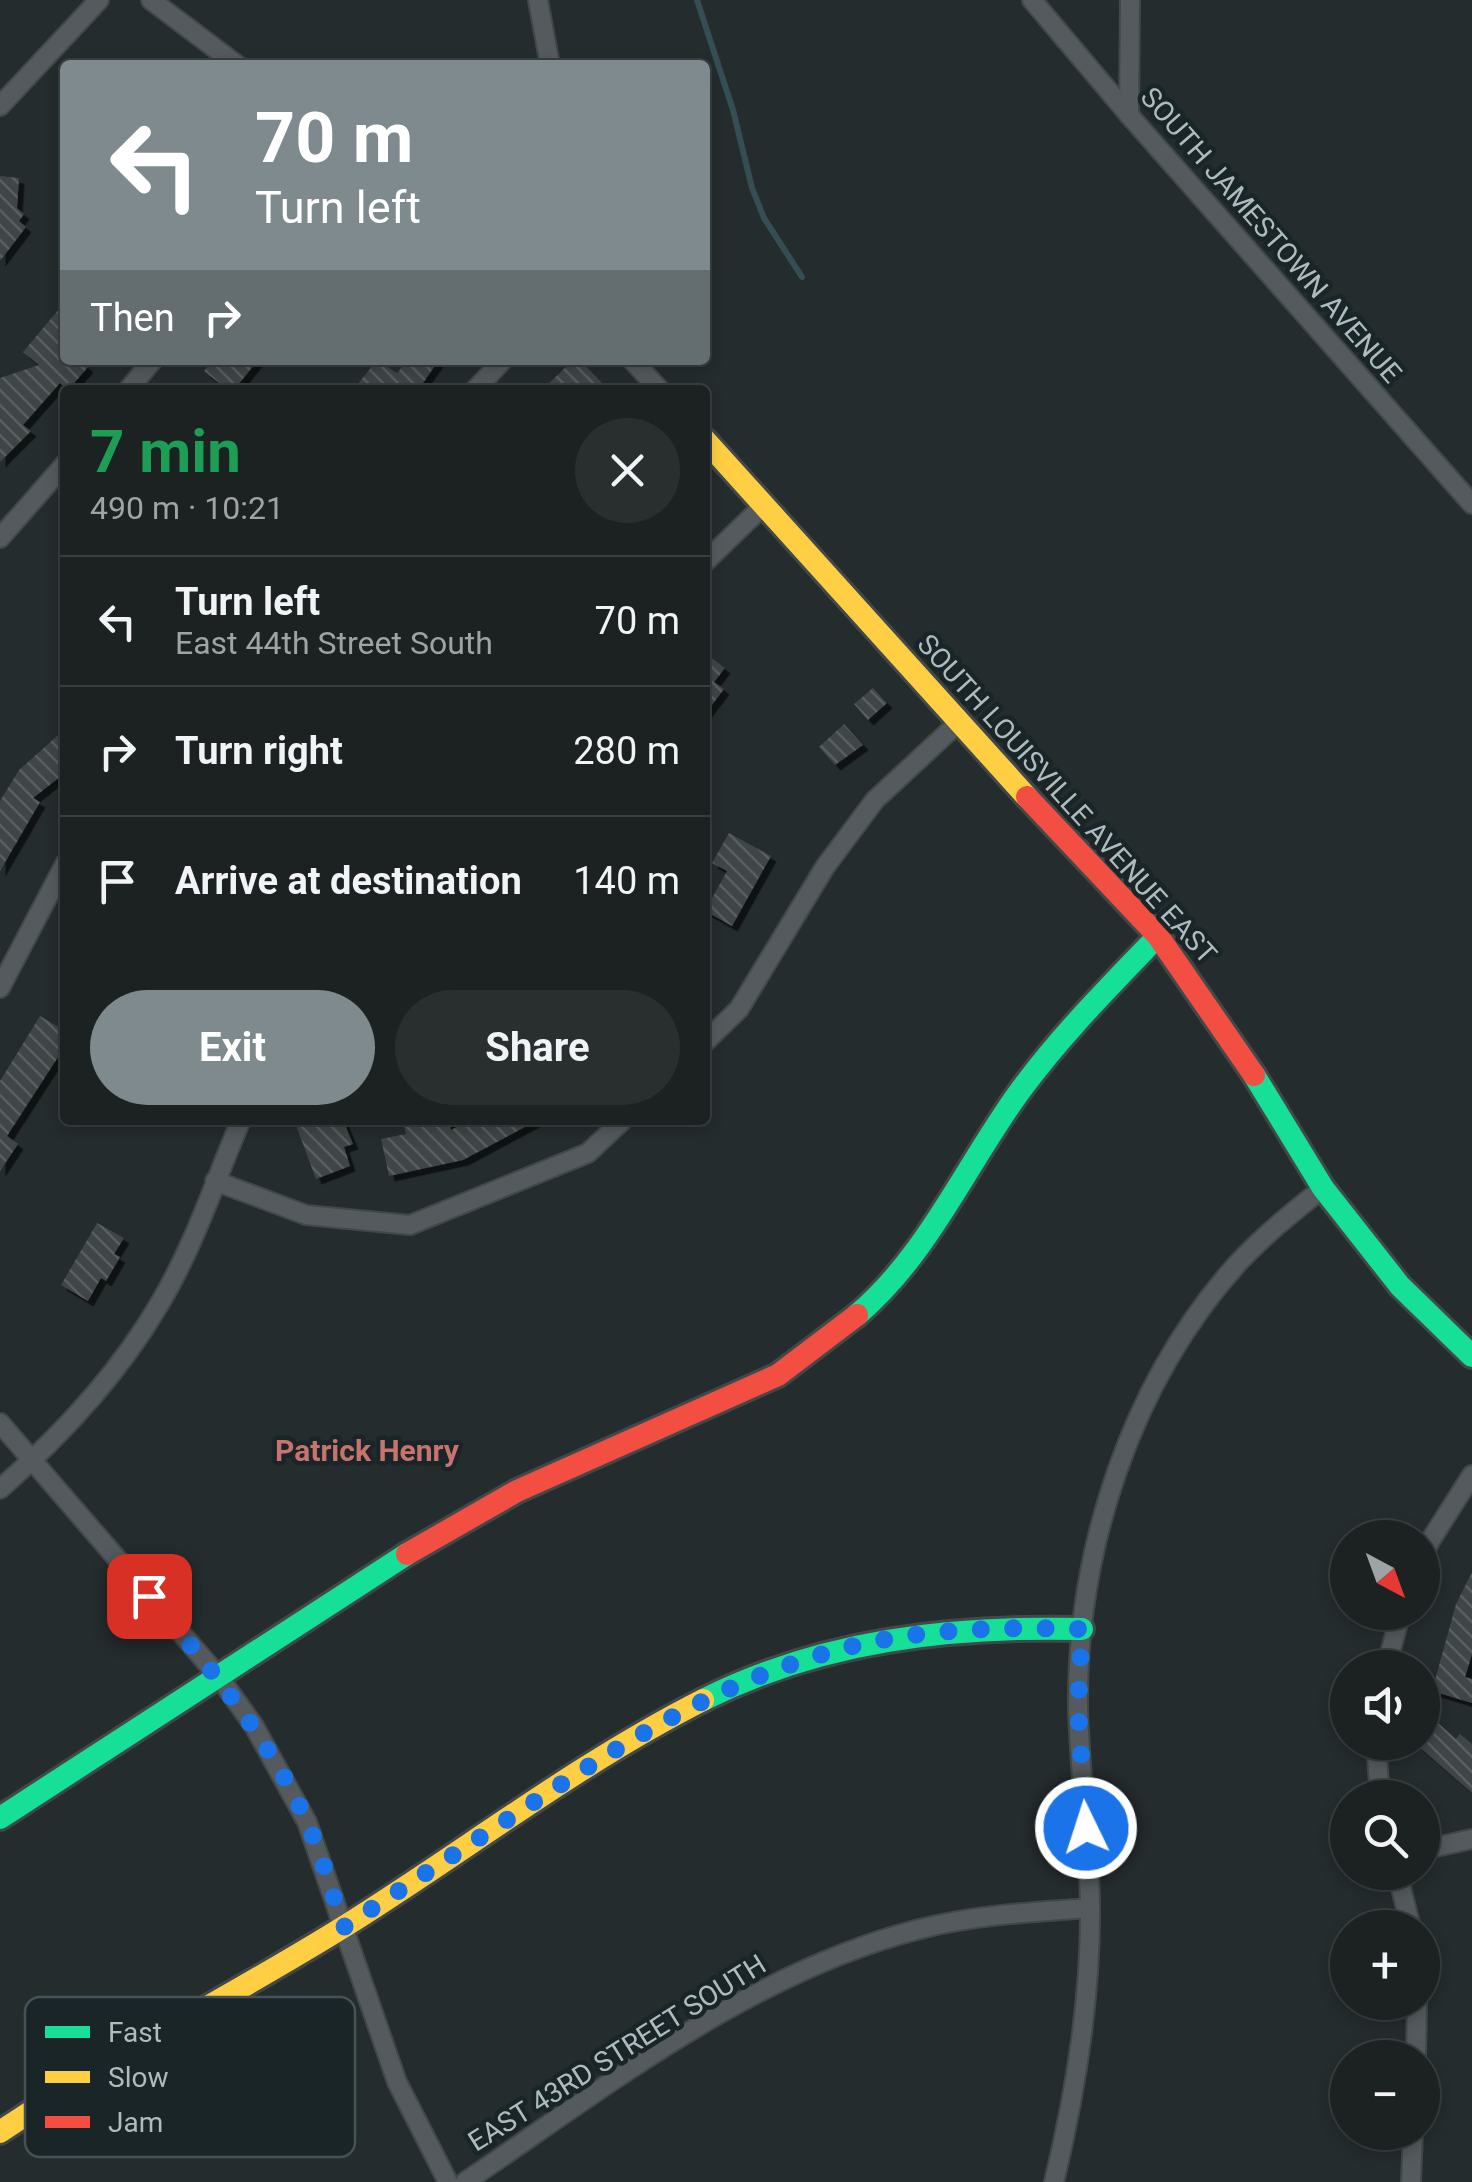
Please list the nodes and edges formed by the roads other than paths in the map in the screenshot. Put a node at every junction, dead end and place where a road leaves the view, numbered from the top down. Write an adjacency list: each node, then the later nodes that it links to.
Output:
1 (99, 0): 8 (street)
2 (151, 0): 6 (street)
3 (538, 0): 7 (street)
4 (1032, 0): 9 (street, SOUTH JAMESTOWN AVENUE)
5 (1130, 0): 9 (street)
6 (230, 60)
7 (549, 60)
8 (0, 106)
9 (1129, 115): 18 (street, SOUTH JAMESTOWN AVENUE)
10 (149, 365): 13 (street)
11 (498, 365): 14 (street)
12 (637, 365): 15 (street)
13 (132, 385)
14 (480, 385)
15 (655, 385)
16 (710, 446): 19 (street, SOUTH LOUISVILLE AVENUE EAST)
17 (60, 470): 20 (street)
18 (1472, 504)
19 (764, 505): 21 (street); 22 (street, SOUTH LOUISVILLE AVENUE EAST)
20 (0, 538)
21 (710, 557)
22 (958, 723): 24 (street, SOUTH LOUISVILLE AVENUE EAST); 26 (street)
23 (60, 874): 25 (street)
24 (1158, 936): 30 (street, SOUTH LOUISVILLE AVENUE EAST); 38 (street)
25 (0, 988)
26 (710, 1037)
27 (239, 1125): 29 (street)
28 (618, 1125): 29 (street)
29 (215, 1181): 33 (street)
30 (1323, 1188): 31 (street, SOUTH LOUISVILLE AVENUE EAST); 37 (street)
31 (1472, 1356)
32 (0, 1423): 33 (street)
33 (33, 1460): 35 (street); 38 (street)
34 (1472, 1475): 36 (street)
35 (0, 1490)
36 (1440, 1529)
37 (1082, 1629): 42 (street); 43 (street)
38 (219, 1677): 39 (street); 43 (street)
39 (0, 1818)
40 (1472, 1839): 41 (street)
41 (1440, 1846)
42 (1090, 1908): 49 (street, EAST 43RD STREET SOUTH); 50 (street)
43 (344, 1927): 44 (street); 48 (street)
44 (221, 1997)
45 (25, 2114): 46 (street)
46 (0, 2132)
47 (1412, 2150): 51 (street)
48 (448, 2182)
49 (465, 2182)
50 (1054, 2182)
51 (1411, 2182)

